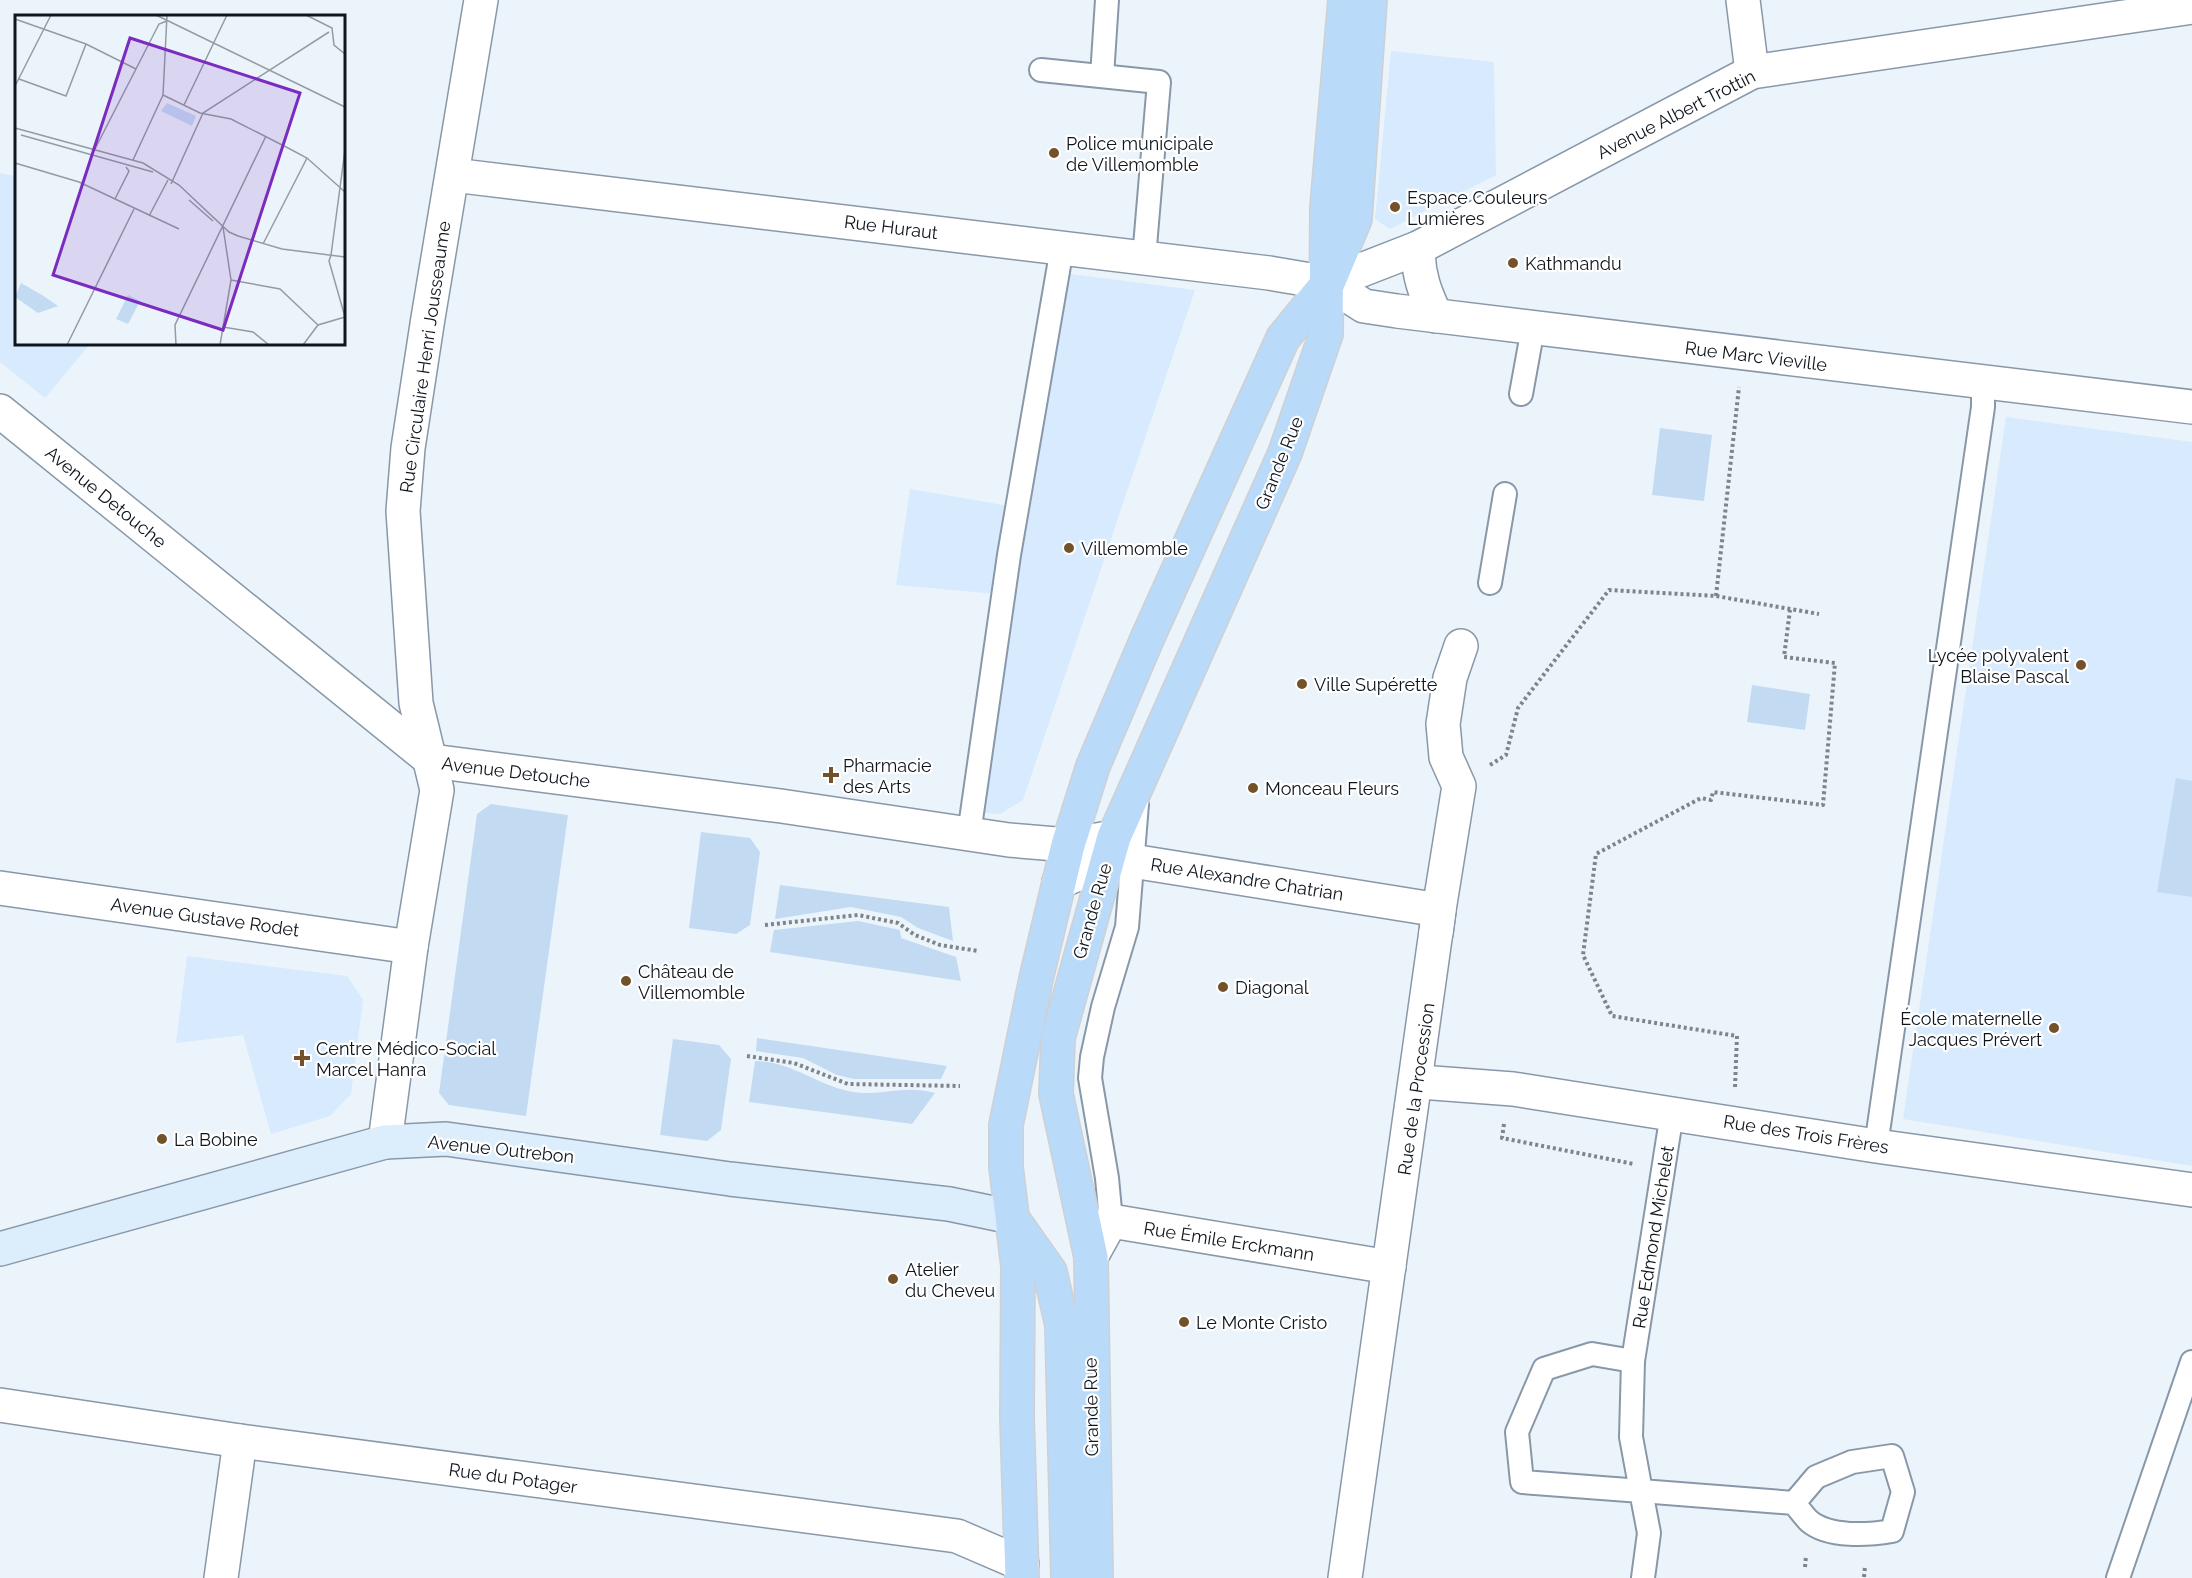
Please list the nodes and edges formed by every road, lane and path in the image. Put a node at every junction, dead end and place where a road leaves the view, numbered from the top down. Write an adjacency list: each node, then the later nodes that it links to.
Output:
1 (481, 0): 10 (street, Rue Circulaire Henri Jousseaume)
2 (1107, 0): 9 (lane)
3 (1345, 0): 14 (main road, Grande Rue)
4 (1370, 0): 14 (main road, Grande Rue)
5 (1743, 0): 8 (street)
6 (2176, 6): 8 (street, Avenue Albert Trottin)
7 (1041, 70): 9 (lane)
8 (1752, 72): 12 (street, Avenue Albert Trottin)
9 (1102, 76): 13 (lane)
10 (453, 175): 11 (street, Rue Huraut); 28 (street, Rue Circulaire Henri Jousseaume)
11 (1062, 248): 13 (street, Rue Huraut); 30 (lane)
12 (1419, 248): 14 (street, Avenue Albert Trottin); 15 (street)
13 (1144, 258): 14 (street, Rue Huraut)
14 (1328, 283): 15 (street, Rue Marc Vieville); 31 (main road, Grande Rue); 32 (main road, Grande Rue)
15 (1436, 316): 16 (street, Rue Marc Vieville)
16 (1533, 328): 17 (street, Rue Marc Vieville); 19 (lane)
17 (1742, 354): 18 (street, Rue Marc Vieville); 24 (path)
18 (1983, 384): 20 (street, Rue Marc Vieville); 46 (lane)
19 (1521, 394)
20 (2192, 407)
21 (0, 411): 28 (street, Avenue Detouche)
22 (1505, 495): 23 (lane)
23 (1490, 583)
24 (1716, 596): 25 (path); 29 (path)
25 (1790, 610): 26 (path); 44 (path)
26 (1819, 614)
27 (1461, 646): 29 (street)
28 (432, 761): 30 (street, Avenue Detouche); 37 (street, Rue Circulaire Henri Jousseaume)
29 (1459, 786): 35 (street, Rue de la Procession)
30 (969, 834): 31 (street, Avenue Detouche)
31 (1068, 845): 32 (street, Avenue Detouche); 33 (main road, Grande Rue)
32 (1117, 853): 33 (street, Rue Alexandre Chatrian); 35 (street, Rue Alexandre Chatrian); 50 (lane); 52 (main road, Grande Rue)
33 (1059, 882): 49 (main road, Grande Rue)
34 (0, 888): 37 (street, Avenue Gustave Rodet)
35 (1439, 910): 40 (street, Rue de la Procession); 53 (street, Rue de la Procession)
36 (765, 925): 38 (path)
37 (411, 947): 45 (street, Rue Circulaire Henri Jousseaume)
38 (978, 951)
39 (747, 1056): 41 (path)
40 (1420, 1082): 42 (street, Rue des Trois Frères); 53 (street, Rue de la Procession)
41 (960, 1086)
42 (1513, 1089): 43 (street, Rue des Trois Frères); 47 (path)
43 (1672, 1113): 44 (street, Rue des Trois Frères); 47 (lane, Rue Edmond Michelet)
44 (1733, 1123): 46 (street, Rue des Trois Frères)
45 (385, 1142): 49 (main road, Avenue Outrebon); 51 (main road, Avenue Outrebon)
46 (1876, 1146): 48 (street, Rue des Trois Frères)
47 (1664, 1170): 54 (lane, Rue Edmond Michelet)
48 (2192, 1190)
49 (1012, 1217): 60 (main road, Grande Rue); 62 (main road, Grande Rue)
50 (1111, 1221): 52 (street); 53 (street, Rue Émile Erckmann)
51 (0, 1249)
52 (1091, 1257): 63 (main road, Grande Rue)
53 (1389, 1267): 64 (street, Rue de la Procession)
54 (1632, 1361): 58 (lane, Rue Edmond Michelet); 58 (lane)
55 (2192, 1362): 66 (lane)
56 (0, 1405): 57 (street, Rue du Potager)
57 (240, 1441): 60 (street, Rue du Potager); 61 (street)
58 (1641, 1491): 59 (lane); 65 (lane, Rue Edmond Michelet)
59 (1794, 1503): 59 (lane)
60 (1022, 1571)
61 (220, 1578)
62 (1068, 1578)
63 (1096, 1578)
64 (1345, 1578)
65 (1643, 1578)
66 (2118, 1578)

